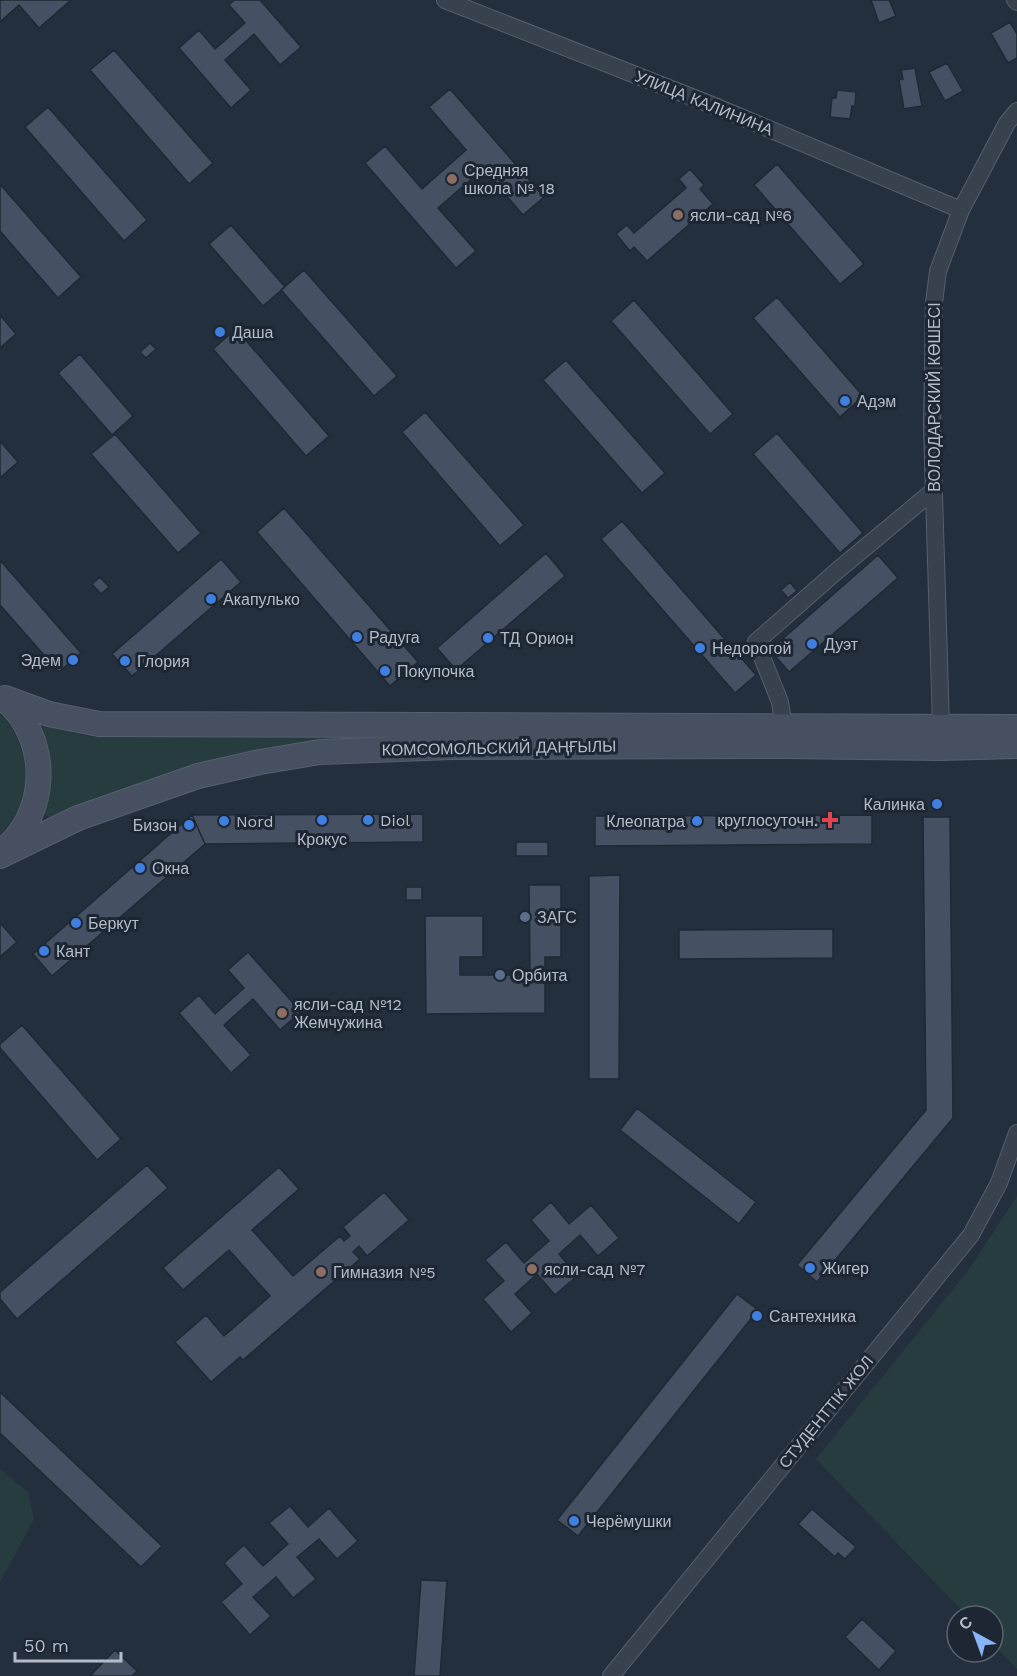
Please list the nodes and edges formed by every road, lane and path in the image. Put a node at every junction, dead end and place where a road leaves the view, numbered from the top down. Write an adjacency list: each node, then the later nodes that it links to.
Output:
1 (445, 0): 3 (street, УЛИЦА КАЛИНИНА)
2 (1017, 111): 3 (street, ВОЛОДАРСКИЙ КӨШЕСІ)
3 (961, 210): 4 (street, ВОЛОДАРСКИЙ КӨШЕСІ)
4 (933, 490): 6 (street, ВОЛОДАРСКИЙ КӨШЕСІ); 8 (street)
5 (2, 697): 8 (street, КОМСОМОЛЬСКИЙ ДАҢҒЫЛЫ); 10 (street)
6 (941, 727): 7 (street, КОМСОМОЛЬСКИЙ ДАҢҒЫЛЫ); 8 (street, КОМСОМОЛЬСКИЙ ДАҢҒЫЛЫ)
7 (1017, 727)
8 (784, 736): 9 (street, КОМСОМОЛЬСКИЙ ДАҢҒЫЛЫ); 10 (street, КОМСОМОЛЬСКИЙ ДАҢҒЫЛЫ)
9 (1017, 746)
10 (0, 855)
11 (1017, 1133): 12 (street, СТУДЕНТТІК ЖОЛ)
12 (611, 1676)

